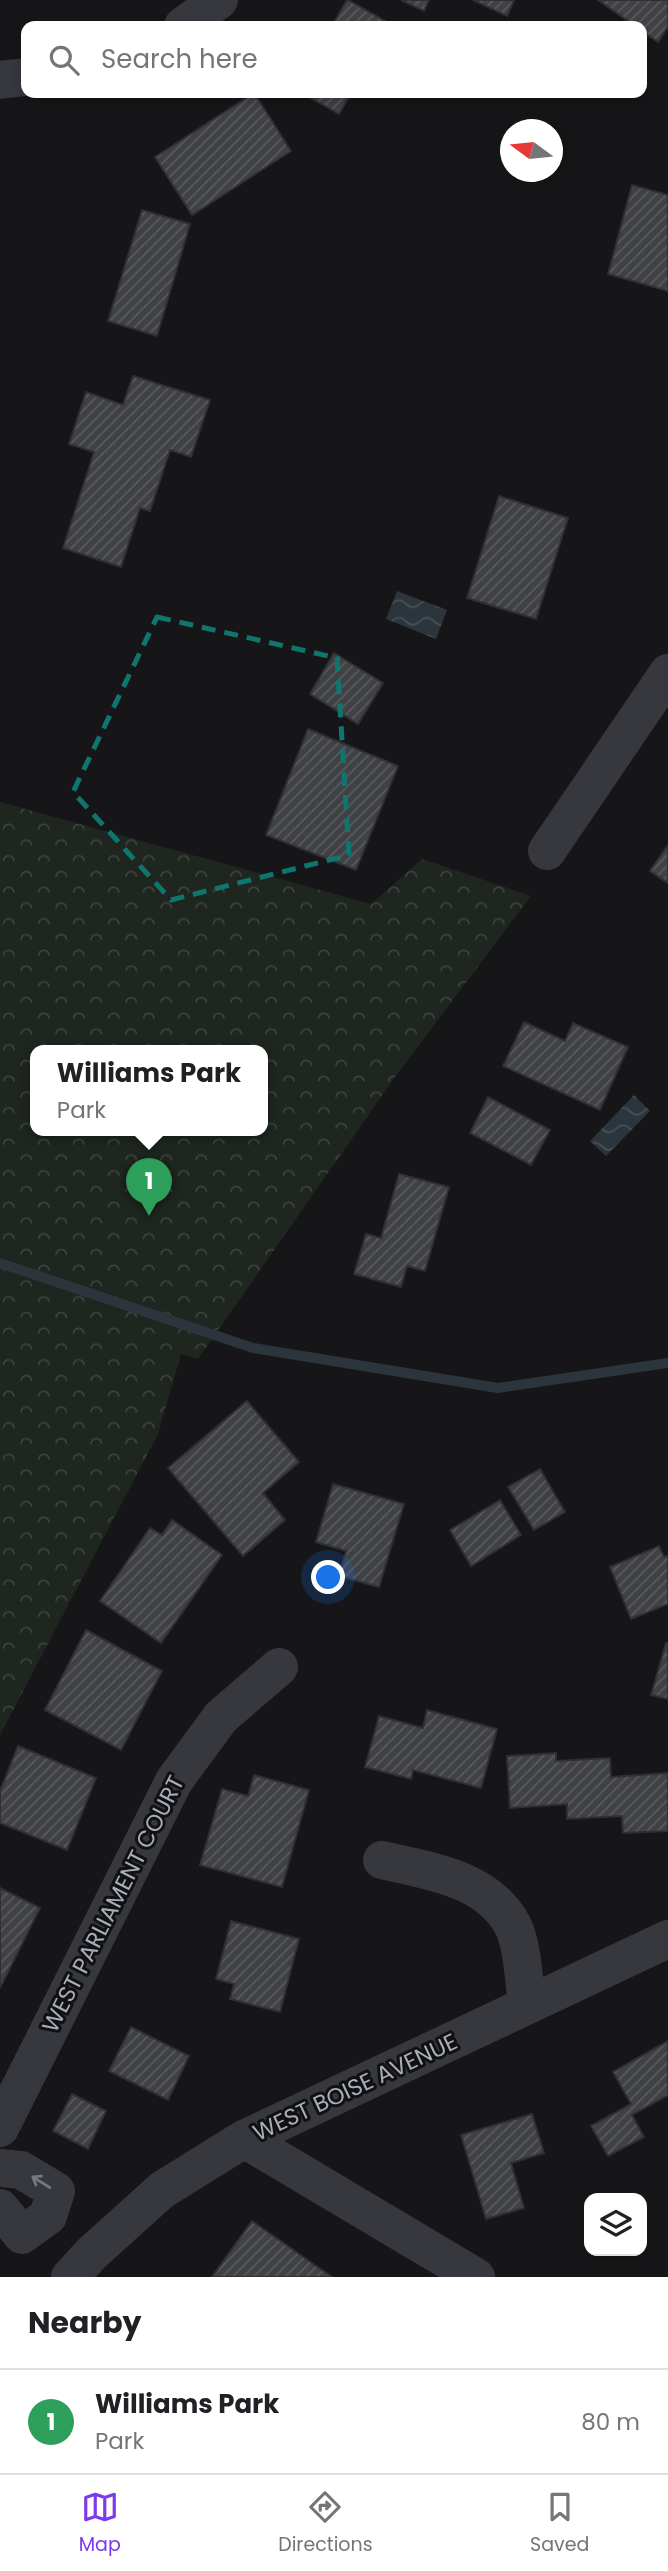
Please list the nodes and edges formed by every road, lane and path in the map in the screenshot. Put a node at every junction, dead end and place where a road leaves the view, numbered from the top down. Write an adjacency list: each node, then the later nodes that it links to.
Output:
1 (219, 0): 2 (street)
2 (190, 21)
3 (21, 78): 4 (street)
4 (0, 80)
5 (668, 673): 6 (street)
6 (547, 851)
7 (279, 1667): 11 (street, WEST PARLIAMENT COURT)
8 (382, 1860): 10 (street)
9 (668, 1939): 10 (street, WEST BOISE AVENUE)
10 (527, 2006): 12 (street, WEST BOISE AVENUE)
11 (0, 2128)
12 (244, 2139): 16 (street, WEST BOISE AVENUE); 17 (street)
13 (0, 2168): 15 (street, one-way to 13)
14 (0, 2208): 15 (street)
15 (48, 2216): 16 (street)
16 (80, 2265)
17 (476, 2277)

